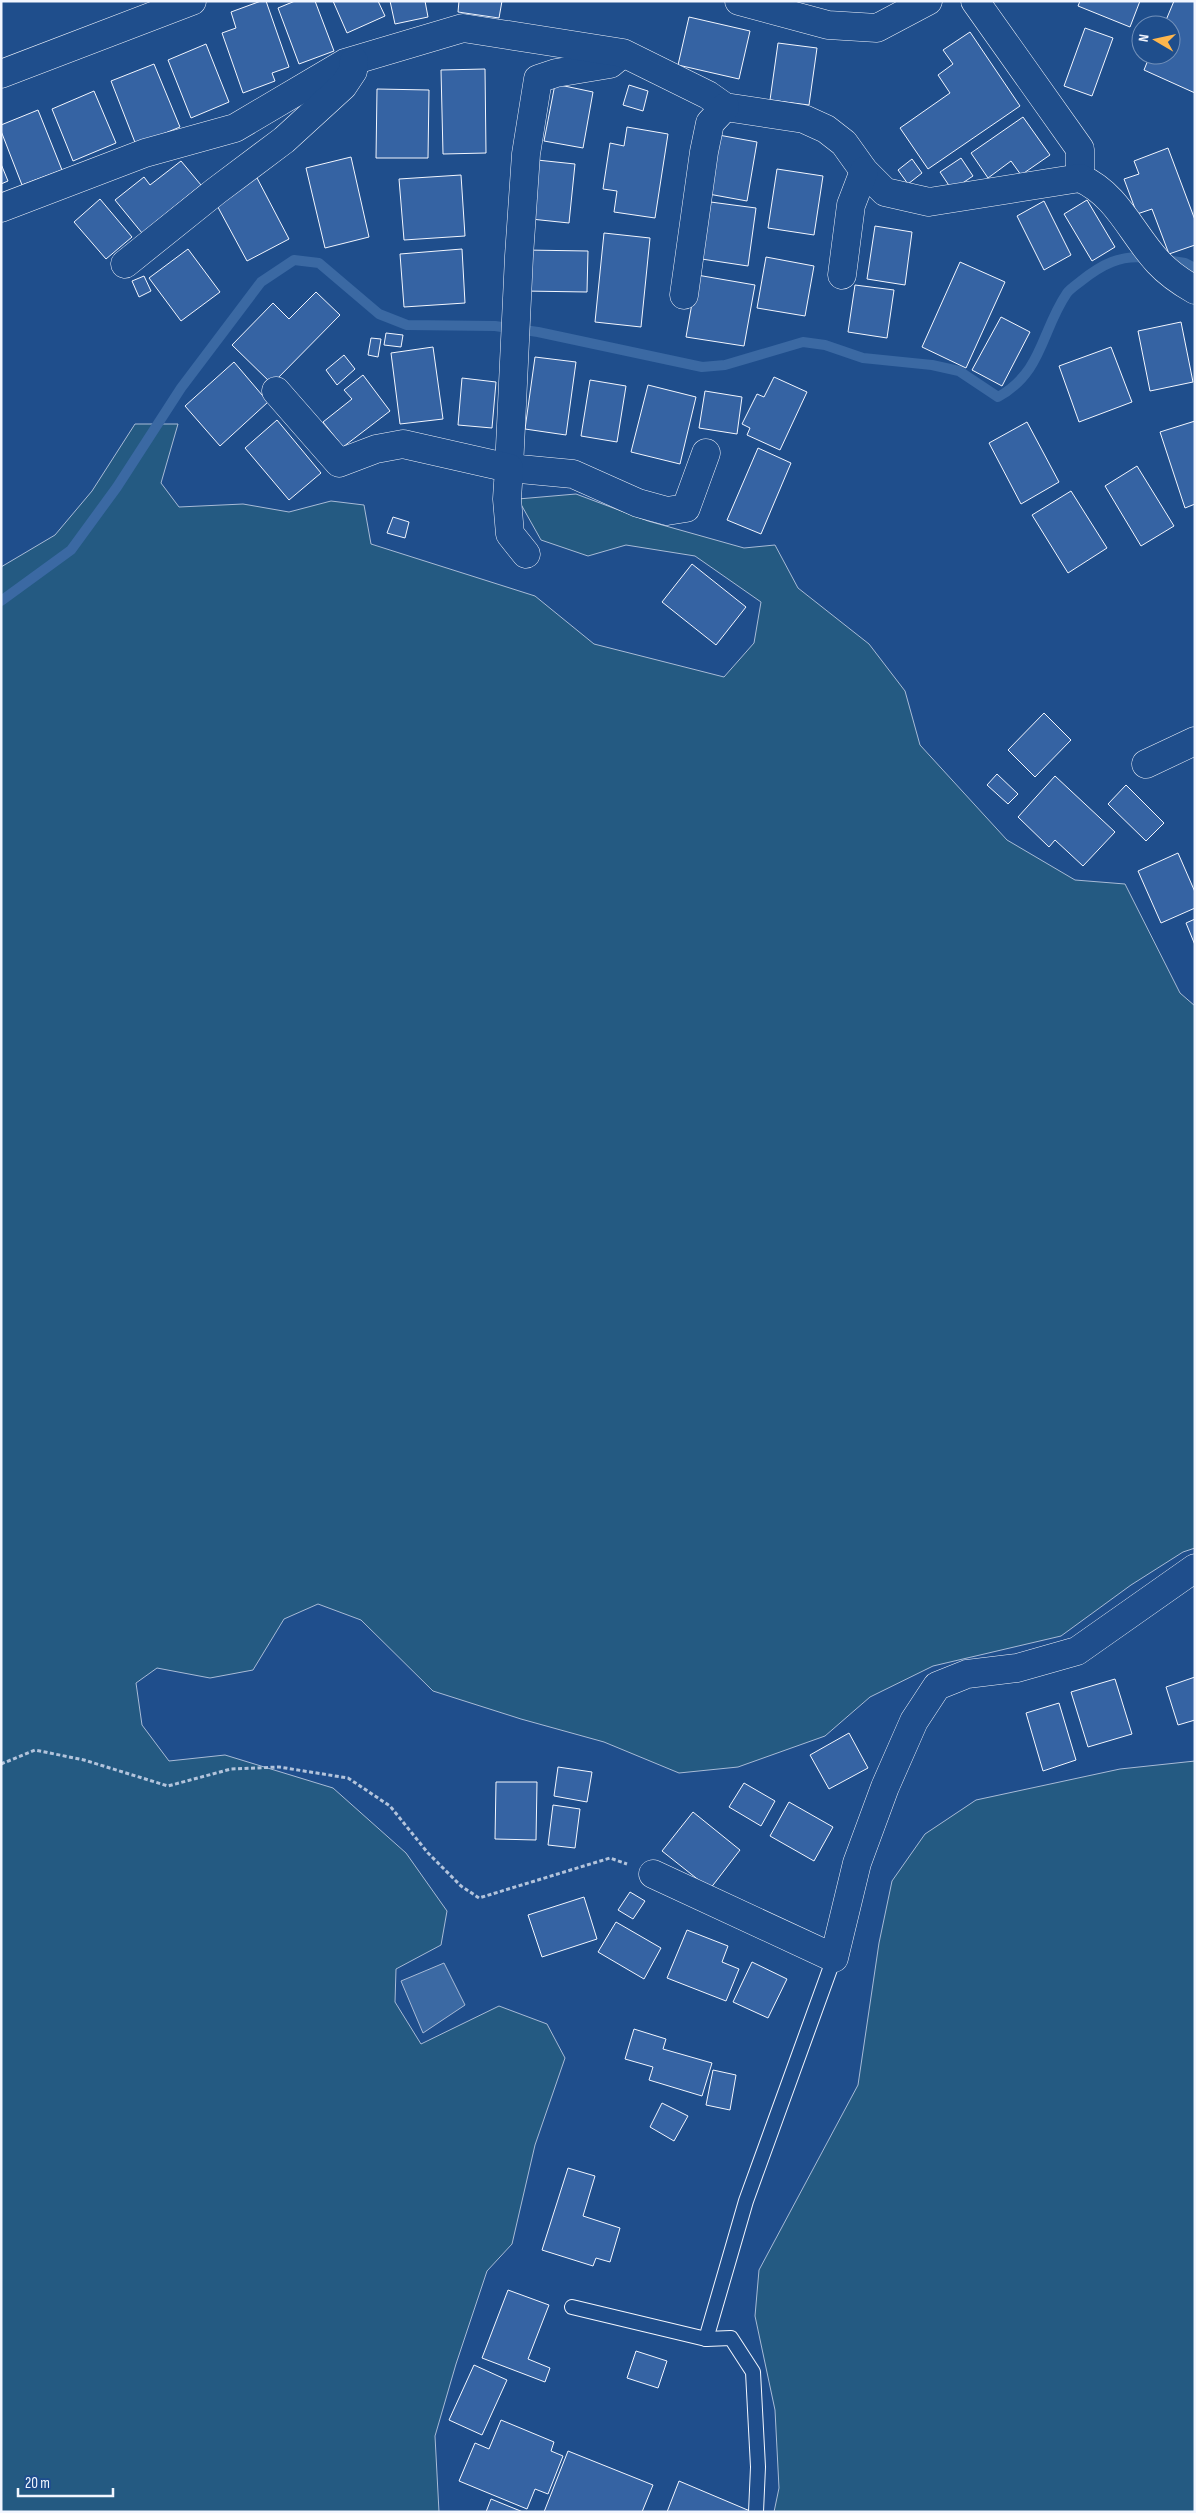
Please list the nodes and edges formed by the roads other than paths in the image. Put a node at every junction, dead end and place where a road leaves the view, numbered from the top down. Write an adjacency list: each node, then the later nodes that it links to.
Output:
1 (192, 1): 7 (street)
2 (738, 1): 3 (street)
3 (928, 1)
4 (975, 1): 10 (street)
5 (623, 53): 6 (street); 8 (street); 18 (street)
6 (354, 61): 11 (street); 12 (street)
7 (1, 74)
8 (725, 107): 9 (street); 15 (street)
9 (864, 171): 10 (street); 13 (street)
10 (1080, 178): 14 (street)
11 (1, 208)
12 (125, 264)
13 (842, 275)
14 (1195, 290)
15 (684, 295)
16 (276, 391): 18 (street)
17 (706, 453): 18 (street)
18 (509, 468): 19 (street)
19 (526, 554)
20 (1195, 741): 21 (street)
21 (1146, 764)
22 (1195, 1568): 24 (street)
23 (653, 1874): 24 (street)
24 (834, 1958): 26 (lane)
25 (572, 2307): 26 (lane)
26 (706, 2339): 27 (lane)
27 (756, 2512)

